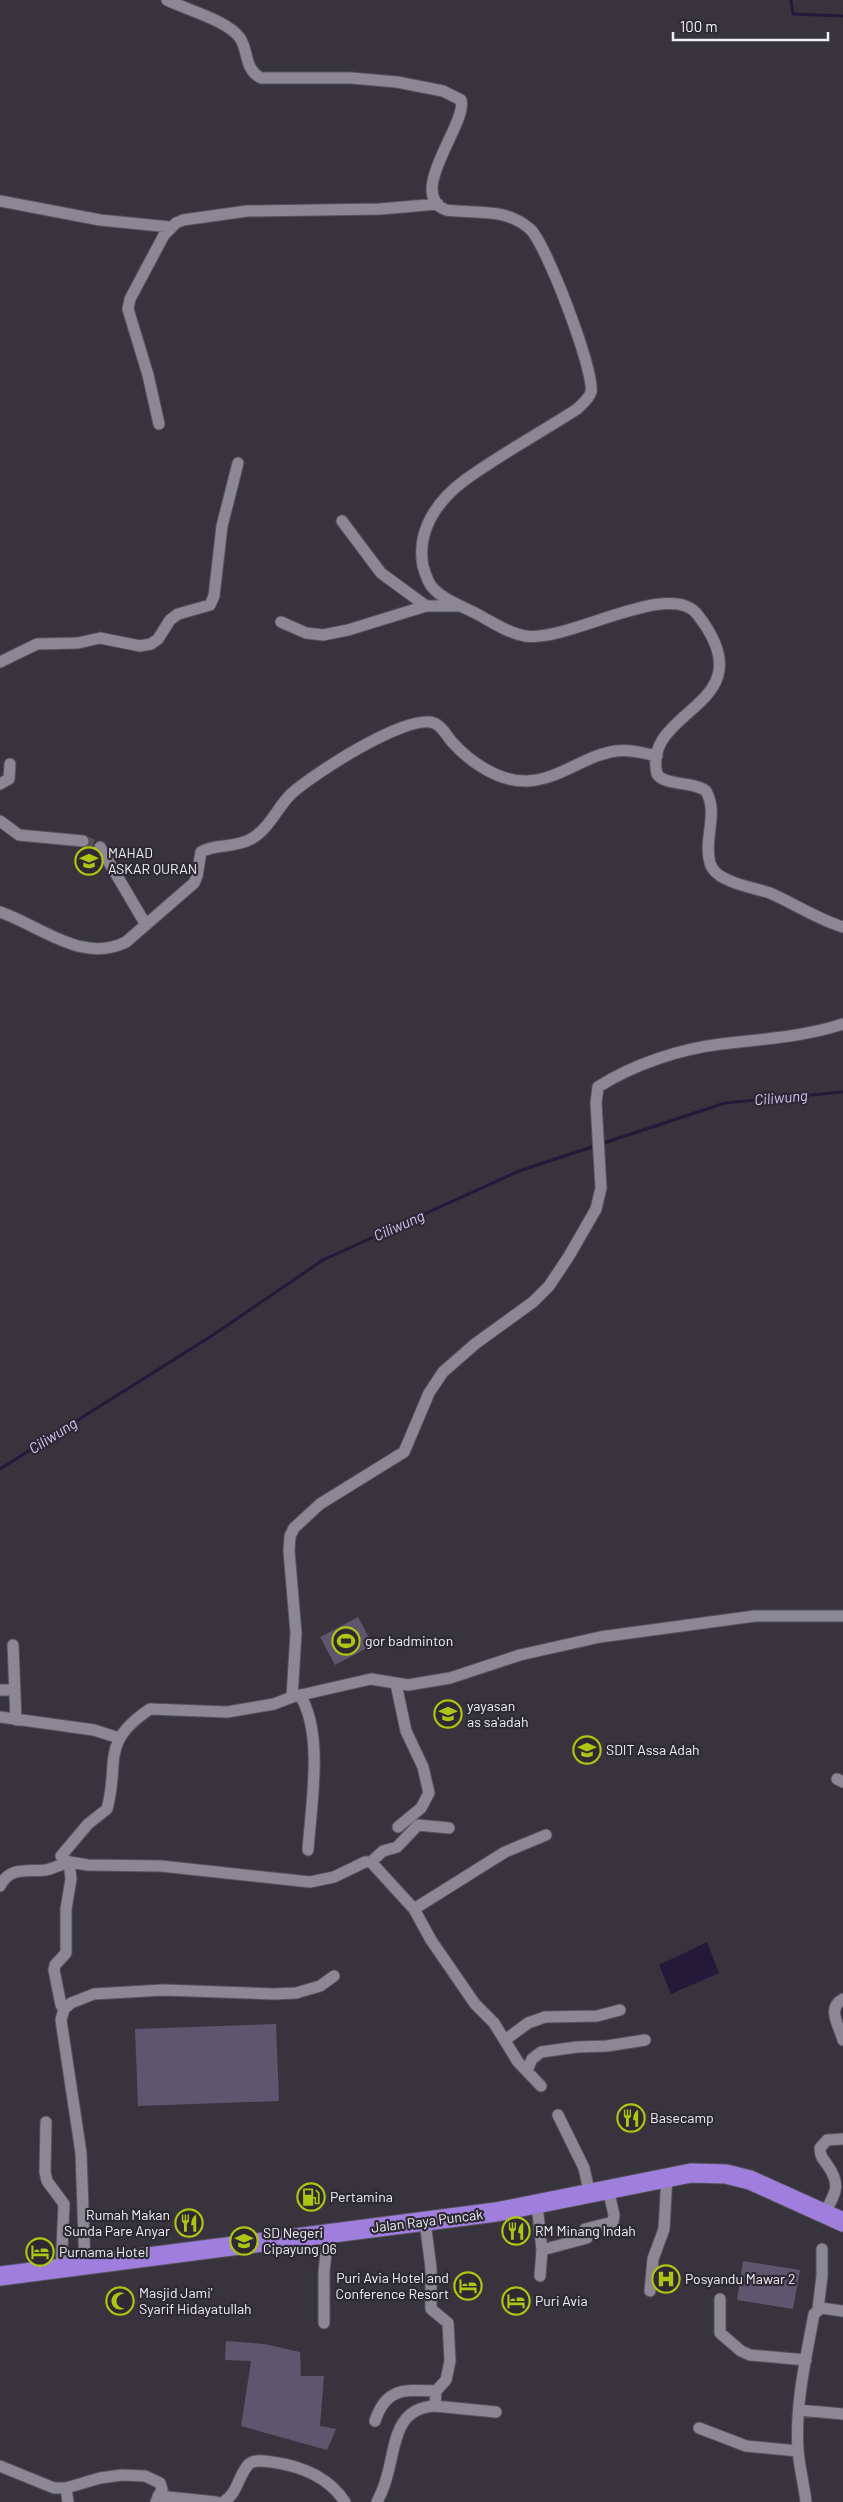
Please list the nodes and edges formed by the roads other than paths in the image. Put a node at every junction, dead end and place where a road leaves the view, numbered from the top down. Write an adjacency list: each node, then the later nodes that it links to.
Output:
1 (167, 0): 3 (street)
2 (0, 201): 4 (street)
3 (438, 204): 4 (street); 9 (street)
4 (170, 227): 5 (street)
5 (159, 424)
6 (238, 463): 11 (street)
7 (342, 521): 8 (street)
8 (426, 606): 9 (street); 10 (street)
9 (462, 606): 12 (street)
10 (281, 622)
11 (0, 662)
12 (657, 756): 19 (street); 20 (street)
13 (10, 764): 14 (street)
14 (0, 784)
15 (0, 821): 16 (street)
16 (83, 842)
17 (100, 847): 19 (street)
18 (0, 912): 19 (street)
19 (146, 925)
20 (843, 927)
21 (843, 1024): 27 (street)
22 (843, 1616): 24 (street)
23 (13, 1645): 26 (street)
24 (396, 1684): 27 (street); 31 (street)
25 (0, 1690): 26 (street)
26 (14, 1690): 29 (street)
27 (296, 1696): 30 (street); 34 (street)
28 (0, 1717): 29 (street)
29 (16, 1720): 30 (street)
30 (119, 1738): 35 (street)
31 (398, 1827)
32 (449, 1828): 36 (street)
33 (546, 1835): 38 (street)
34 (308, 1850)
35 (69, 1862): 36 (street); 37 (street); 41 (street)
36 (371, 1862): 38 (street)
37 (0, 1886)
38 (414, 1909): 43 (street)
39 (334, 1976): 41 (street)
40 (843, 1999): 45 (street)
41 (64, 2009): 61 (street)
42 (620, 2010): 43 (street)
43 (504, 2040): 46 (street)
44 (645, 2040): 46 (street)
45 (843, 2040)
46 (527, 2071): 47 (street)
47 (541, 2086)
48 (558, 2115): 52 (street)
49 (46, 2122): 62 (street)
50 (843, 2139): 55 (street)
51 (667, 2176): 53 (highway, Jalan Raya Puncak); 55 (highway, Jalan Raya Puncak); 65 (street)
52 (588, 2186)
53 (608, 2189): 54 (highway, Jalan Raya Puncak); 60 (street)
54 (538, 2205): 56 (highway, Jalan Raya Puncak); 60 (street)
55 (824, 2214): 57 (highway, Jalan Raya Puncak)
56 (424, 2222): 58 (highway, Jalan Raya Puncak); 71 (street)
57 (843, 2222)
58 (328, 2234): 61 (highway, Jalan Raya Puncak); 69 (street)
59 (822, 2249): 67 (street)
60 (542, 2250): 64 (street)
61 (86, 2267): 62 (highway, Jalan Raya Puncak)
62 (61, 2270): 63 (highway, Jalan Raya Puncak)
63 (0, 2276)
64 (540, 2276)
65 (650, 2292)
66 (720, 2299): 70 (street)
67 (818, 2309): 68 (street); 70 (street)
68 (843, 2311)
69 (324, 2323)
70 (806, 2360): 73 (street)
71 (436, 2391): 72 (street); 76 (street)
72 (435, 2406): 74 (street); 86 (street)
73 (799, 2410): 75 (street); 78 (street)
74 (496, 2412)
75 (843, 2414)
76 (375, 2421)
77 (699, 2428): 78 (street)
78 (798, 2451): 87 (street)
79 (0, 2466): 80 (street)
80 (66, 2488): 81 (street); 82 (street)
81 (157, 2499): 83 (street)
82 (68, 2502)
83 (216, 2502)
84 (223, 2502): 85 (street)
85 (345, 2502)
86 (377, 2502)
87 (806, 2502)

